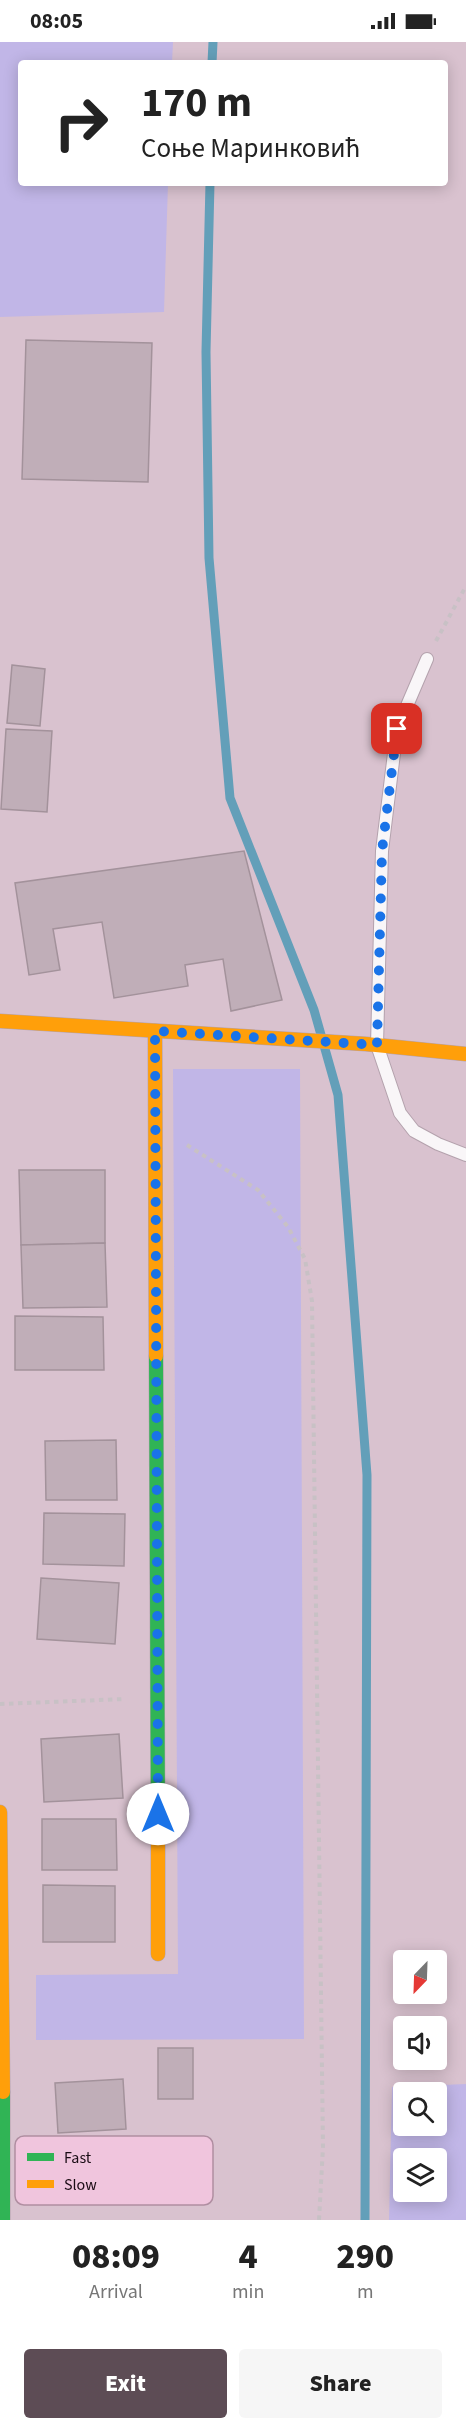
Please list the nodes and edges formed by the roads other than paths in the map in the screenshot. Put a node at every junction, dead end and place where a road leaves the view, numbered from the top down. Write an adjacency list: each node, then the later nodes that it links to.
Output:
1 (427, 659): 4 (lane)
2 (0, 1021): 3 (street)
3 (155, 1031): 4 (street); 8 (street)
4 (372, 1045): 5 (street); 6 (lane)
5 (466, 1054)
6 (466, 1155)
7 (0, 1812): 9 (street)
8 (158, 1954)
9 (3, 2220)

